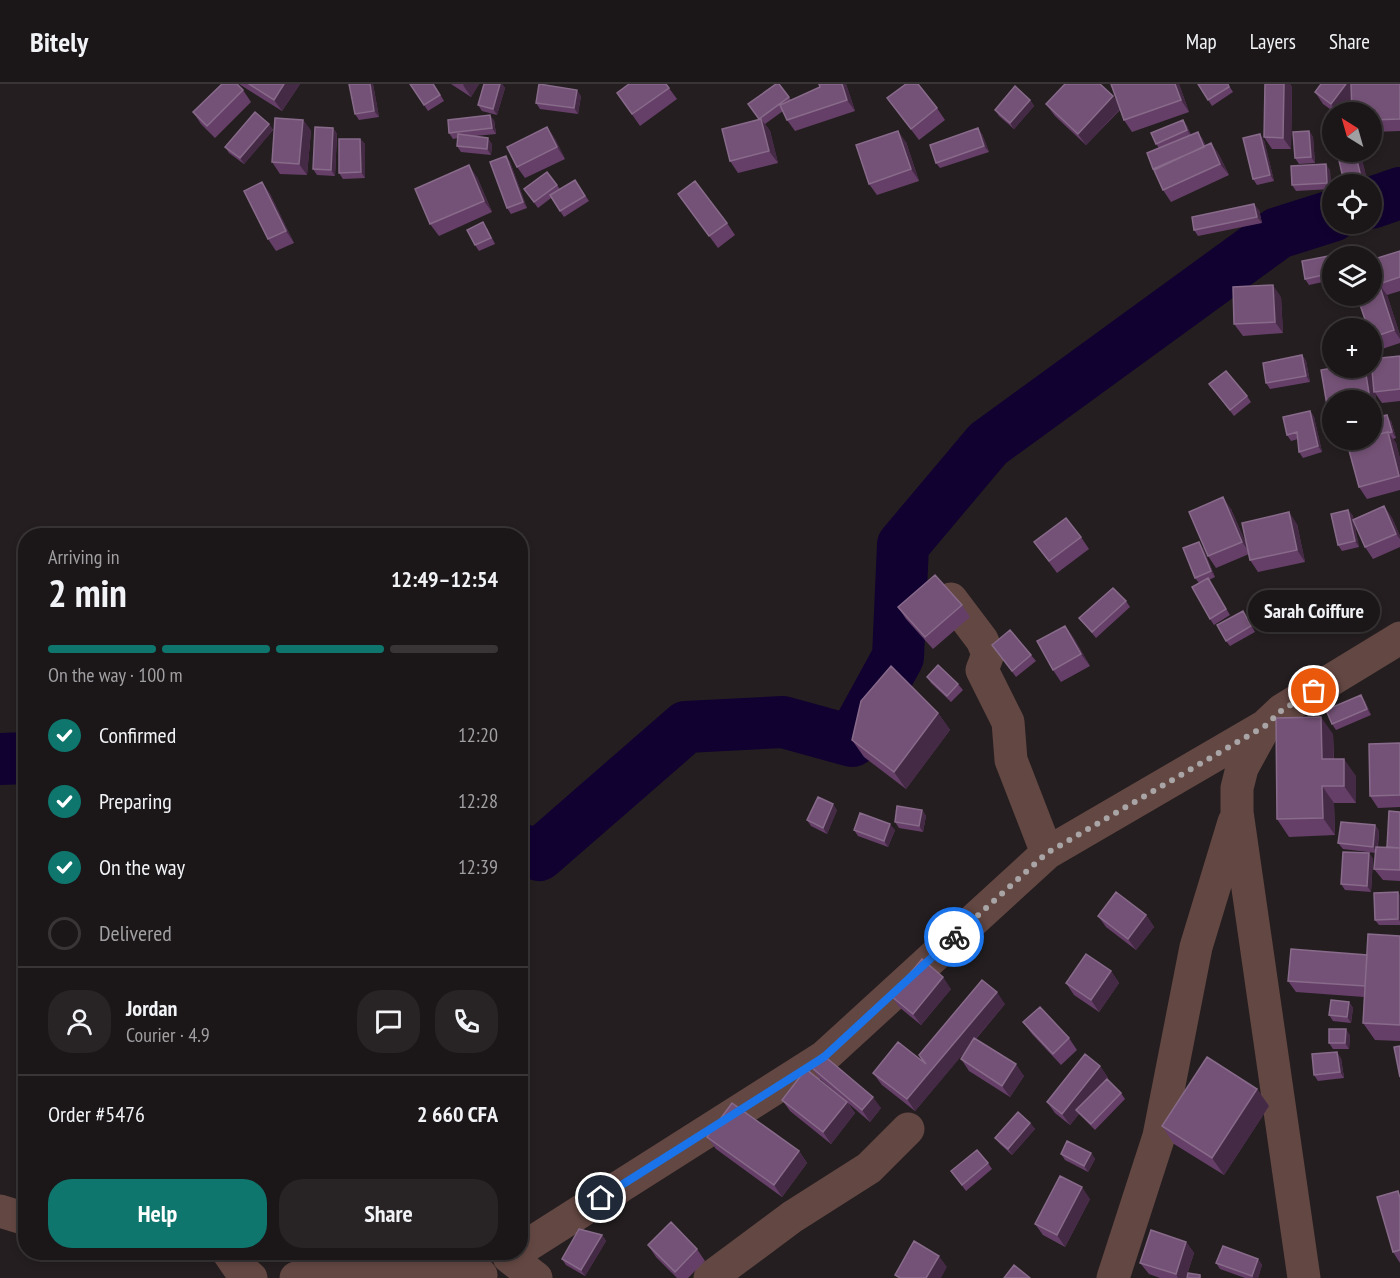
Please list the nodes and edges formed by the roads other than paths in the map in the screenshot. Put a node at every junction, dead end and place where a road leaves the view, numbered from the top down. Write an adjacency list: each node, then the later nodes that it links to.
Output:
1 (951, 599): 5 (street)
2 (1400, 638): 3 (street)
3 (1265, 726): 4 (street); 5 (street)
4 (1237, 812): 18 (street); 19 (street)
5 (1047, 853): 9 (street)
6 (908, 1129): 17 (street)
7 (0, 1211): 8 (street)
8 (18, 1217)
9 (528, 1245)
10 (234, 1260): 14 (street)
11 (504, 1260): 13 (street)
12 (521, 1260): 16 (street)
13 (479, 1276): 15 (street)
14 (251, 1278)
15 (296, 1278)
16 (536, 1278)
17 (710, 1278)
18 (1113, 1278)
19 (1304, 1278)

